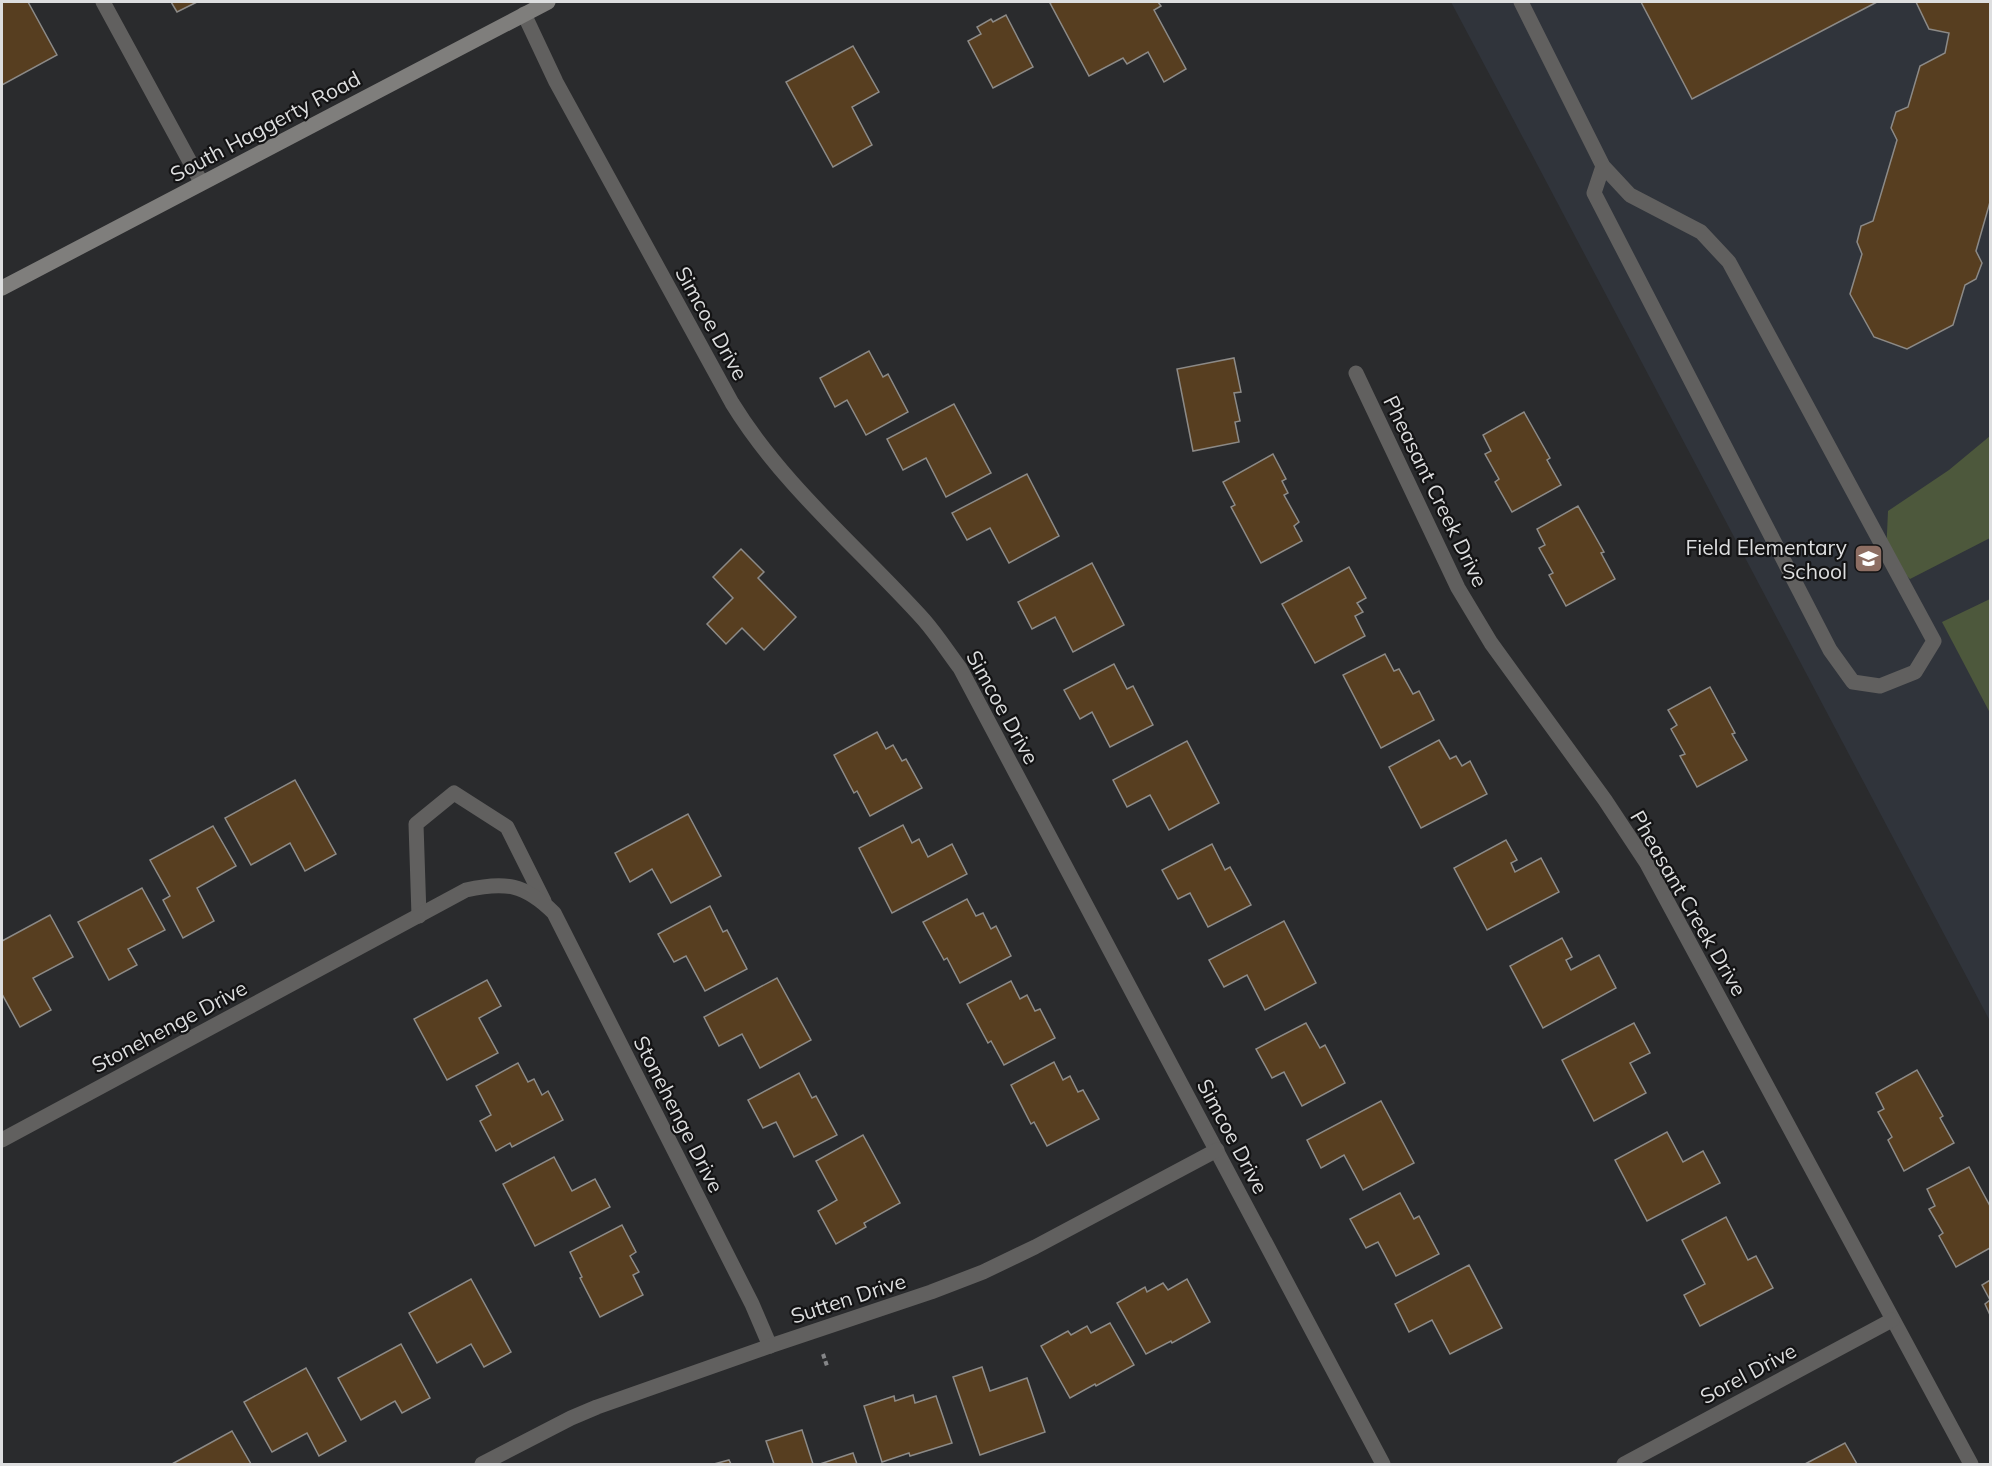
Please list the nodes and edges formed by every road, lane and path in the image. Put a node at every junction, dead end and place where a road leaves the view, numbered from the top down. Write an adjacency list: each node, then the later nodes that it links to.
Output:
1 (103, 2): 6 (street)
2 (548, 2): 4 (main road, South Haggerty Road)
3 (1521, 2): 5 (street)
4 (524, 14): 6 (main road, South Haggerty Road); 12 (street, Simcoe Drive)
5 (1603, 166): 5 (street)
6 (201, 182): 7 (main road, South Haggerty Road)
7 (2, 288)
8 (1356, 374): 13 (street, Pheasant Creek Drive)
9 (545, 904): 10 (street, Stonehenge Drive); 10 (street, Stonehenge Drive); 14 (street, Stonehenge Drive)
10 (419, 916): 11 (street, Stonehenge Drive)
11 (2, 1140)
12 (1217, 1150): 14 (street, Sutten Drive); 16 (street, Simcoe Drive)
13 (1892, 1320): 17 (street, Sorel Drive); 18 (street, Pheasant Creek Drive)
14 (770, 1346): 15 (street, Sutten Drive)
15 (482, 1464)
16 (1383, 1464)
17 (1624, 1464)
18 (1971, 1464)

